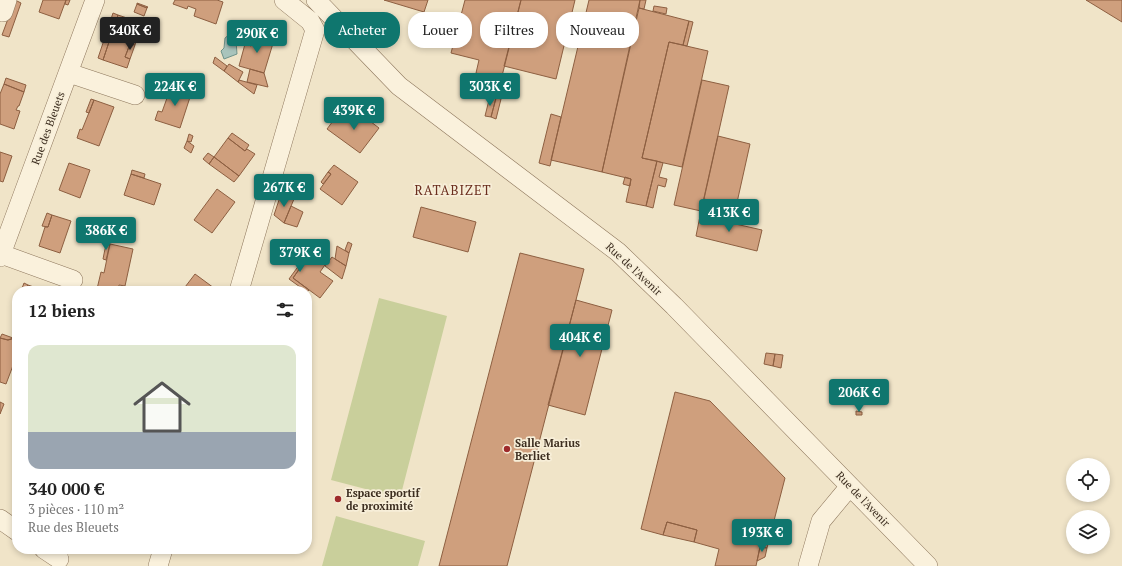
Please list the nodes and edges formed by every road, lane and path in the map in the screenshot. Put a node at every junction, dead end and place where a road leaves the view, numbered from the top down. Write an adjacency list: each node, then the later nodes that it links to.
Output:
1 (95, 0): 4 (street, Rue des Bleuets)
2 (284, 0): 8 (street)
3 (316, 0): 9 (street, Rue de l'Avenir)
4 (68, 73): 5 (street); 6 (street, Rue des Bleuets)
5 (135, 95)
6 (0, 256): 7 (street)
7 (73, 280)
8 (240, 286)
9 (850, 486): 14 (street); 15 (street, Rue de l'Avenir)
10 (0, 519): 11 (street)
11 (12, 527)
12 (162, 554): 13 (street)
13 (158, 566)
14 (808, 566)
15 (928, 566)

